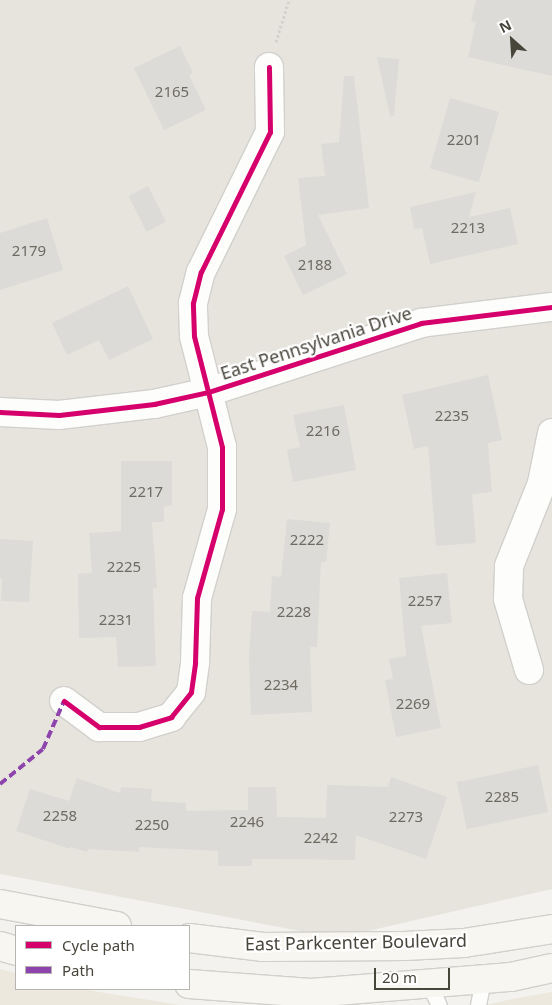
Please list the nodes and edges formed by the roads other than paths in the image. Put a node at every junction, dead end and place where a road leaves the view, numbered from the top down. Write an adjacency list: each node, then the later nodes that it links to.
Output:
1 (269, 67): 3 (street)
2 (552, 307): 3 (street, East Pennsylvania Drive)
3 (208, 392): 4 (street, East Pennsylvania Drive); 7 (street)
4 (0, 412)
5 (552, 432): 6 (street)
6 (529, 670)
7 (64, 701)
8 (0, 904): 9 (main road)
9 (112, 925)
10 (552, 929): 11 (main road, East Parkcenter Boulevard)
11 (190, 938)
12 (0, 946): 13 (main road)
13 (15, 951)
14 (552, 968): 16 (main road)
15 (190, 984): 17 (main road)
16 (481, 992): 17 (main road)
17 (434, 995)

